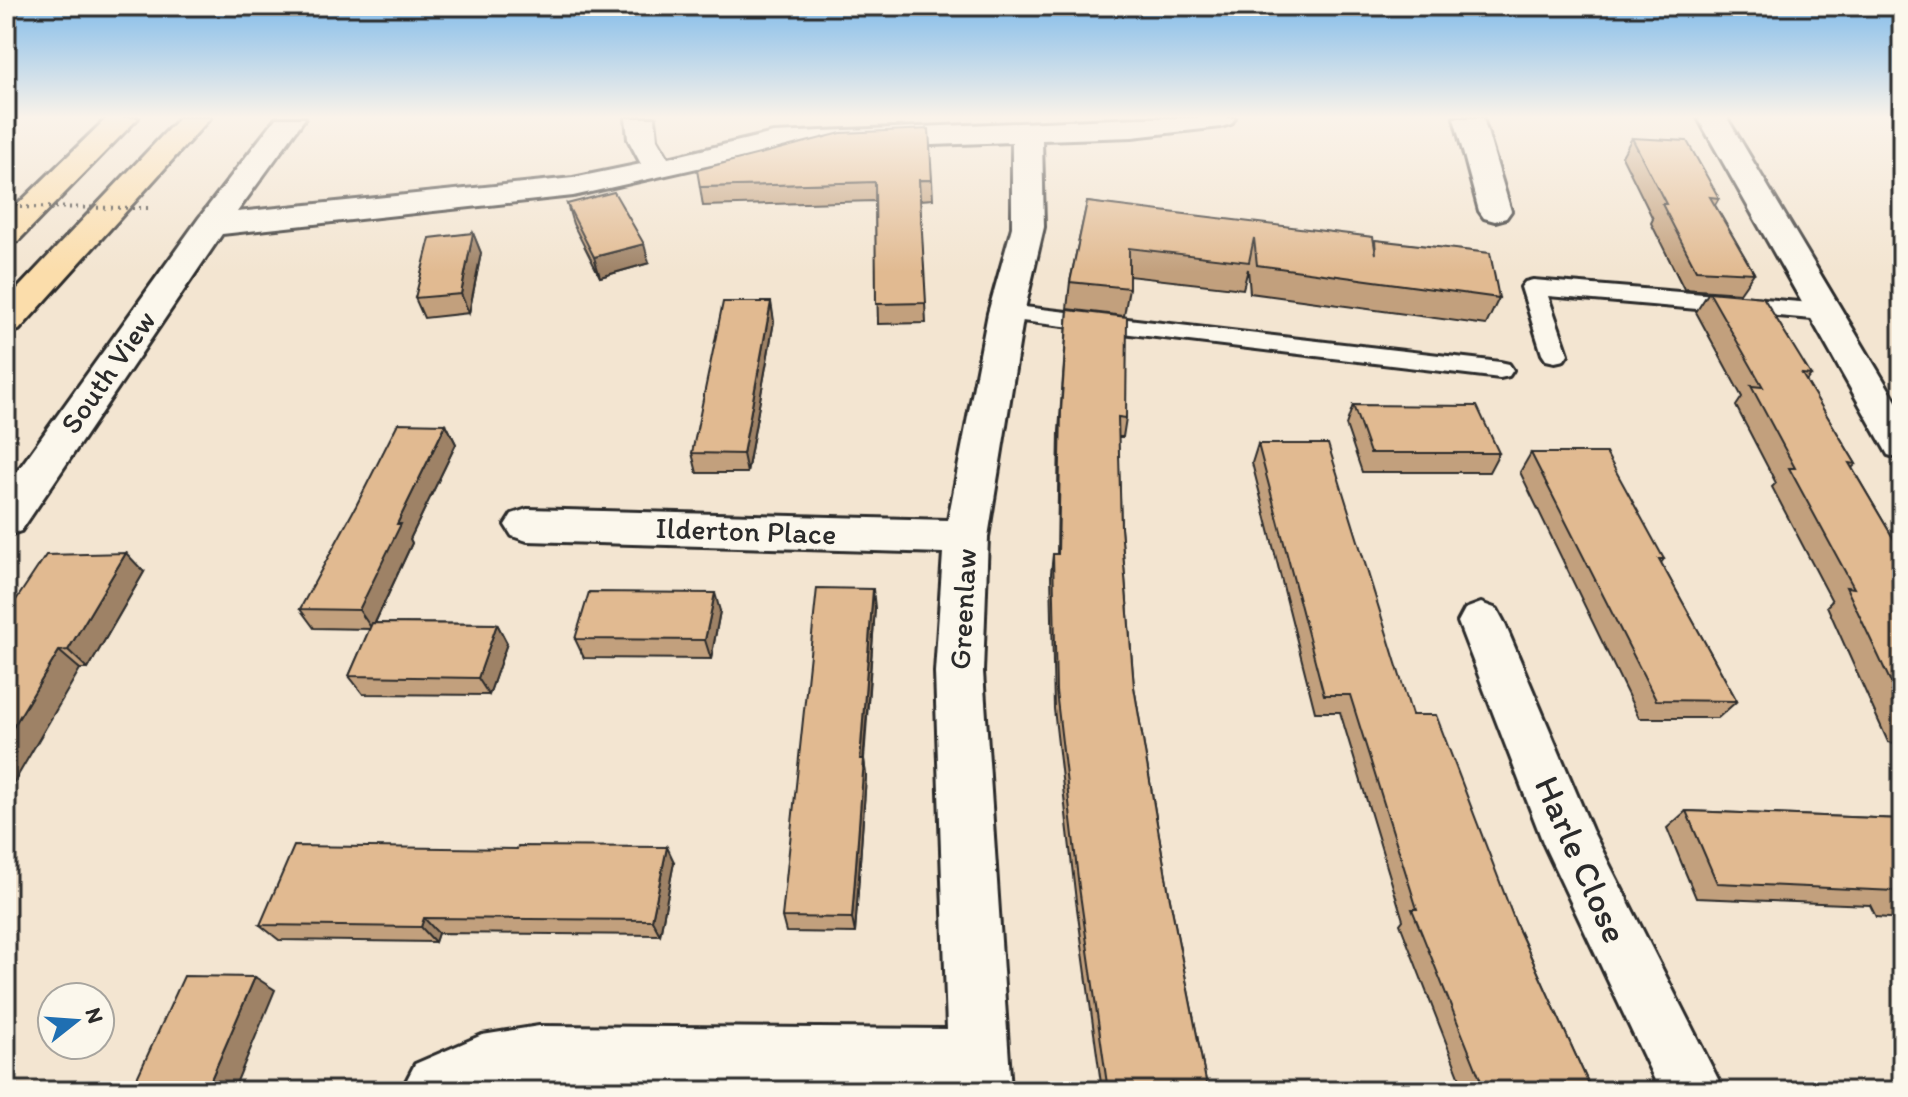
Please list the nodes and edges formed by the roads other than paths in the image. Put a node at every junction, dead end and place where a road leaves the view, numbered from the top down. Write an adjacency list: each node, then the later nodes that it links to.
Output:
1 (72, 169): 10 (highway)
2 (148, 169): 13 (highway)
3 (253, 169): 9 (street, South View)
4 (661, 169): 9 (street)
5 (1027, 169): 12 (street, Greenlaw)
6 (1483, 169): 8 (street)
7 (1742, 169): 11 (street)
8 (1495, 211)
9 (211, 225): 17 (street, South View)
10 (6, 234)
11 (1824, 312): 14 (lane); 16 (street)
12 (1006, 313): 15 (lane); 19 (street, Greenlaw)
13 (6, 322)
14 (1555, 354)
15 (1500, 370)
16 (1902, 445)
17 (6, 520)
18 (527, 525): 19 (street, Ilderton Place)
19 (966, 537): 21 (street, Greenlaw)
20 (1481, 622): 23 (street, Harle Close)
21 (979, 1075): 22 (street)
22 (432, 1091)
23 (1693, 1091)

